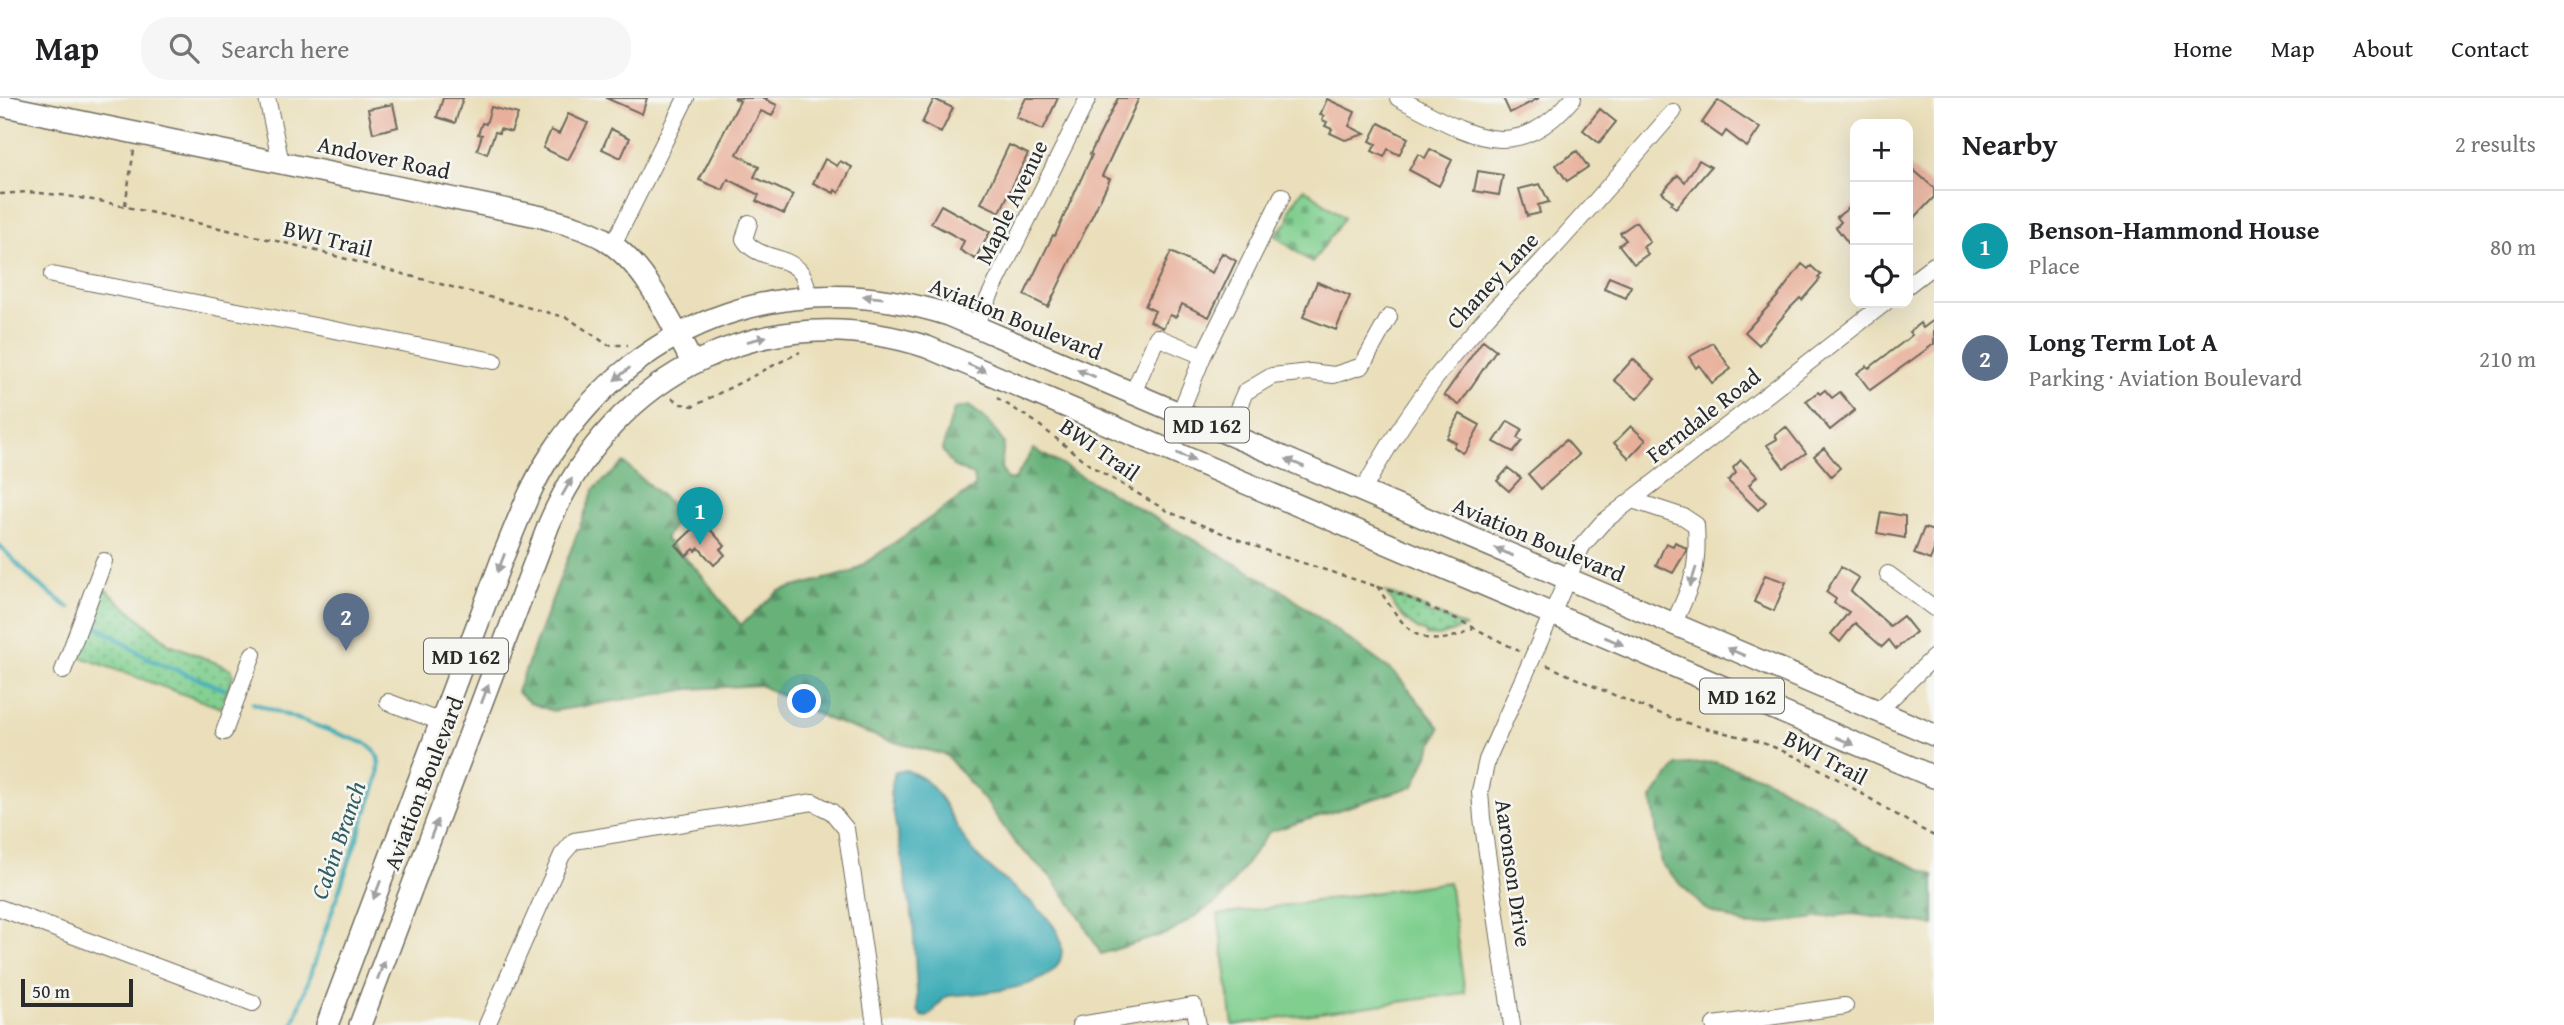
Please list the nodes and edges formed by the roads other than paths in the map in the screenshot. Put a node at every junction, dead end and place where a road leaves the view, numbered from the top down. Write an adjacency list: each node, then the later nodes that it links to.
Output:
1 (267, 98): 9 (street)
2 (685, 98): 12 (street)
3 (1088, 98): 19 (street, Maple Avenue)
4 (1398, 98): 5 (street)
5 (1573, 98)
6 (0, 105): 7 (main road, Andover Road)
7 (35, 105): 9 (main road, Andover Road)
8 (1673, 112): 27 (street, Chaney Lane)
9 (281, 163): 12 (main road, Andover Road)
10 (1282, 196): 21 (street)
11 (750, 223): 16 (street)
12 (613, 245): 20 (main road, Andover Road)
13 (1934, 265): 15 (street)
14 (52, 275): 22 (street)
15 (1913, 281)
16 (809, 296): 19 (main road, Aviation Boulevard / MD 162, one-way to 16); 20 (main road, Aviation Boulevard / MD 162)
17 (1879, 308): 28 (street, Ferndale Road)
18 (1389, 317): 26 (street)
19 (975, 325): 24 (main road, Aviation Boulevard / MD 162, one-way to 19)
20 (677, 334): 23 (main road, Andover Road); 40 (main road, Aviation Boulevard / MD 162, one-way to 40)
21 (1203, 356): 24 (street); 25 (street)
22 (494, 361)
23 (692, 362): 33 (main road, Aviation Boulevard / MD 162, one-way to 33); 43 (main road, Aviation Boulevard / MD 162, one-way to 23)
24 (1133, 393): 25 (main road, Aviation Boulevard / MD 162)
25 (1180, 413): 26 (main road, Aviation Boulevard / MD 162)
26 (1227, 434): 27 (main road, Aviation Boulevard / MD 162, one-way to 26)
27 (1362, 492): 31 (main road, Aviation Boulevard / MD 162, one-way to 27)
28 (1632, 500): 31 (street, Ferndale Road); 34 (street, one-way to 34)
29 (103, 561): 37 (street)
30 (1888, 574): 32 (street)
31 (1567, 579): 33 (street, Aaronson Drive); 34 (main road, Aviation Boulevard / MD 162)
32 (1934, 607)
33 (1551, 614): 44 (main road, Aviation Boulevard / MD 162, one-way to 44); 56 (street, Aaronson Drive)
34 (1673, 625): 39 (main road, Aviation Boulevard / MD 162, one-way to 34)
35 (253, 654): 41 (street)
36 (1934, 657): 39 (street)
37 (63, 671)
38 (388, 702): 40 (street)
39 (1877, 712): 42 (main road, Aviation Boulevard / MD 162)
40 (441, 722): 43 (main road); 50 (main road, Aviation Boulevard / MD 162, one-way to 50)
41 (224, 732)
42 (1934, 736)
43 (461, 758): 51 (main road, Aviation Boulevard / MD 162, one-way to 43)
44 (1934, 777)
45 (0, 908): 46 (street)
46 (253, 1003)
47 (1846, 1006): 48 (street)
48 (1783, 1020): 57 (street)
49 (1118, 1022): 54 (street); 55 (street)
50 (327, 1025)
51 (360, 1025)
52 (486, 1025): 53 (street)
53 (875, 1025)
54 (1080, 1025)
55 (1198, 1025)
56 (1512, 1025)
57 (1714, 1025)

